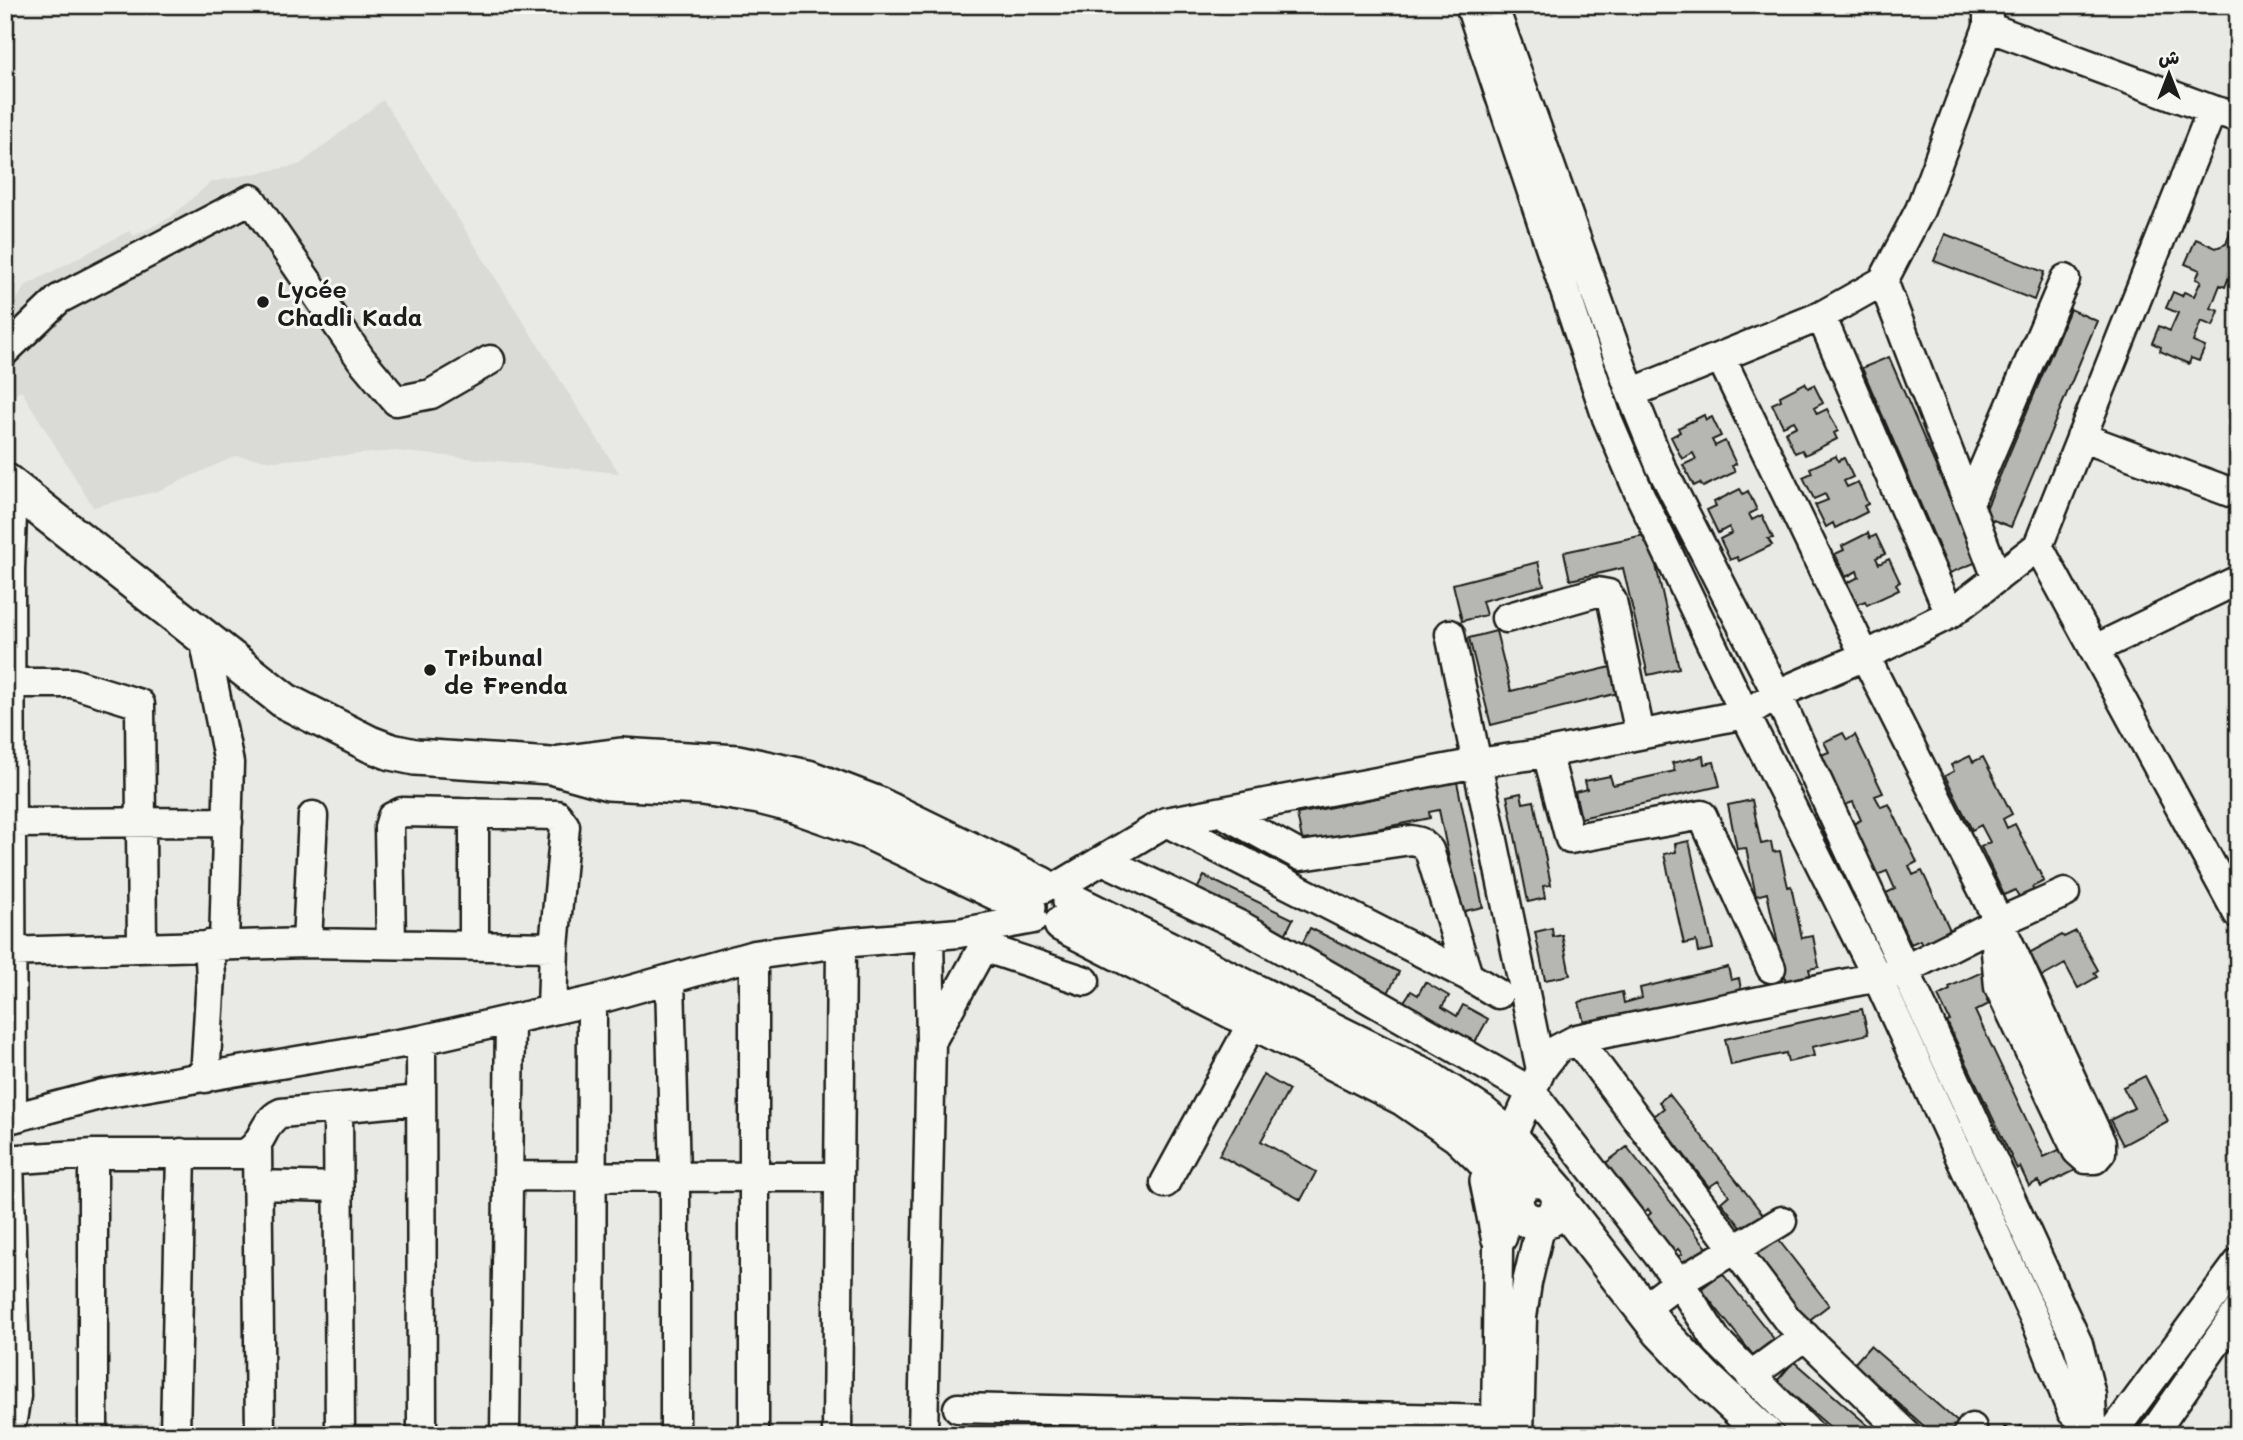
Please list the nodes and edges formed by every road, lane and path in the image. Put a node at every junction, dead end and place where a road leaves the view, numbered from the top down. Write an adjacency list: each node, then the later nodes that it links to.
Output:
1 (1470, 5): 28 (street)
2 (1493, 5): 11 (street)
3 (1988, 16): 4 (street); 6 (street)
4 (2225, 114): 12 (street)
5 (2065, 279): 15 (street)
6 (1883, 281): 7 (street); 15 (street)
7 (1821, 316): 9 (street); 20 (street)
8 (5, 351): 10 (street)
9 (1721, 358): 11 (street); 25 (street)
10 (490, 360)
11 (1631, 393): 27 (street)
12 (2081, 437): 14 (street); 16 (street)
13 (9, 484): 17 (street); 23 (main road)
14 (2238, 495)
15 (1969, 503): 18 (street)
16 (2038, 546): 18 (street); 24 (street)
17 (8, 570): 26 (street)
18 (1997, 578): 20 (street)
19 (2238, 580): 24 (street)
20 (1950, 614): 25 (street)
21 (1506, 618): 29 (street)
22 (1450, 635): 31 (street)
23 (204, 638): 36 (street); 41 (main road)
24 (2095, 649): 42 (street)
25 (1865, 656): 27 (street); 43 (street)
26 (8, 683): 35 (street); 38 (street)
27 (1777, 694): 28 (street); 56 (street)
28 (1745, 714): 29 (street); 58 (street)
29 (1640, 734): 30 (street)
30 (1547, 752): 31 (street); 55 (street)
31 (1477, 763): 33 (street); 70 (street)
32 (474, 813): 48 (street); 49 (street); 52 (street)
33 (1221, 813): 37 (street); 57 (street)
34 (313, 816): 46 (street)
35 (141, 821): 36 (street); 38 (street); 51 (street)
36 (228, 822): 50 (street)
37 (1166, 822): 39 (street); 57 (street)
38 (8, 823): 53 (street)
39 (1102, 860): 41 (street); 70 (street)
40 (2065, 893): 43 (street)
41 (1049, 904): 45 (street); 65 (main road); 74 (main road)
42 (2238, 914)
43 (1999, 922): 43 (street); 56 (street)
44 (929, 936): 45 (street); 47 (street); 68 (street)
45 (987, 937): 60 (street); 68 (street)
46 (307, 943): 48 (street); 50 (street)
47 (841, 943): 54 (street); 84 (street)
48 (391, 944): 49 (street)
49 (474, 944): 52 (street)
50 (217, 945): 51 (street); 69 (street)
51 (142, 947): 53 (street)
52 (554, 947): 63 (street)
53 (8, 952): 73 (street)
54 (754, 955): 59 (street); 83 (street)
55 (1771, 968)
56 (1906, 969): 58 (street); 101 (street)
57 (1468, 976): 61 (street)
58 (1878, 977): 66 (street); 101 (street)
59 (670, 979): 62 (street); 82 (street)
60 (1085, 981)
61 (1498, 994)
62 (592, 1001): 63 (street); 81 (street)
63 (552, 1009): 64 (street)
64 (510, 1020): 67 (street); 80 (street)
65 (1254, 1020): 78 (main road); 85 (street)
66 (1577, 1039): 70 (street); 92 (street)
67 (421, 1040): 69 (street); 71 (street)
68 (931, 1042): 113 (street)
69 (205, 1078): 73 (street)
70 (1537, 1081): 74 (street); 94 (street)
71 (421, 1100): 72 (street); 107 (street)
72 (338, 1108): 75 (street); 87 (street)
73 (8, 1119)
74 (1511, 1138): 89 (main road)
75 (257, 1146): 76 (street); 86 (street)
76 (181, 1153): 77 (street); 104 (street)
77 (93, 1154): 79 (street); 103 (street)
78 (1481, 1157): 88 (main road); 91 (main road)
79 (7, 1160): 102 (street)
80 (508, 1176): 81 (street); 108 (street)
81 (593, 1176): 82 (street); 109 (street)
82 (675, 1176): 83 (street); 110 (street)
83 (754, 1177): 84 (street); 111 (street)
84 (838, 1177): 112 (street)
85 (1165, 1183)
86 (257, 1185): 87 (street); 105 (street)
87 (338, 1186): 106 (street)
88 (1515, 1197): 89 (main road); 91 (street)
89 (1548, 1207): 95 (main road); 100 (street); 114 (main road)
90 (1782, 1221): 92 (street)
91 (1499, 1236): 100 (street)
92 (1734, 1251): 94 (street); 97 (street)
93 (2238, 1263): 101 (street)
94 (1679, 1282): 95 (street); 98 (street)
95 (1642, 1310): 115 (main road)
96 (2238, 1311): 118 (street)
97 (1805, 1336): 98 (street); 117 (street)
98 (1749, 1376): 116 (street)
99 (958, 1408): 100 (street)
100 (1504, 1430)
101 (2100, 1432)
102 (5, 1434)
103 (93, 1435)
104 (175, 1435)
105 (260, 1435)
106 (340, 1435)
107 (422, 1435)
108 (505, 1435)
109 (591, 1435)
110 (675, 1435)
111 (754, 1435)
112 (837, 1435)
113 (923, 1435)
114 (1731, 1435)
115 (1766, 1435)
116 (1811, 1435)
117 (1908, 1435)
118 (2152, 1435)

